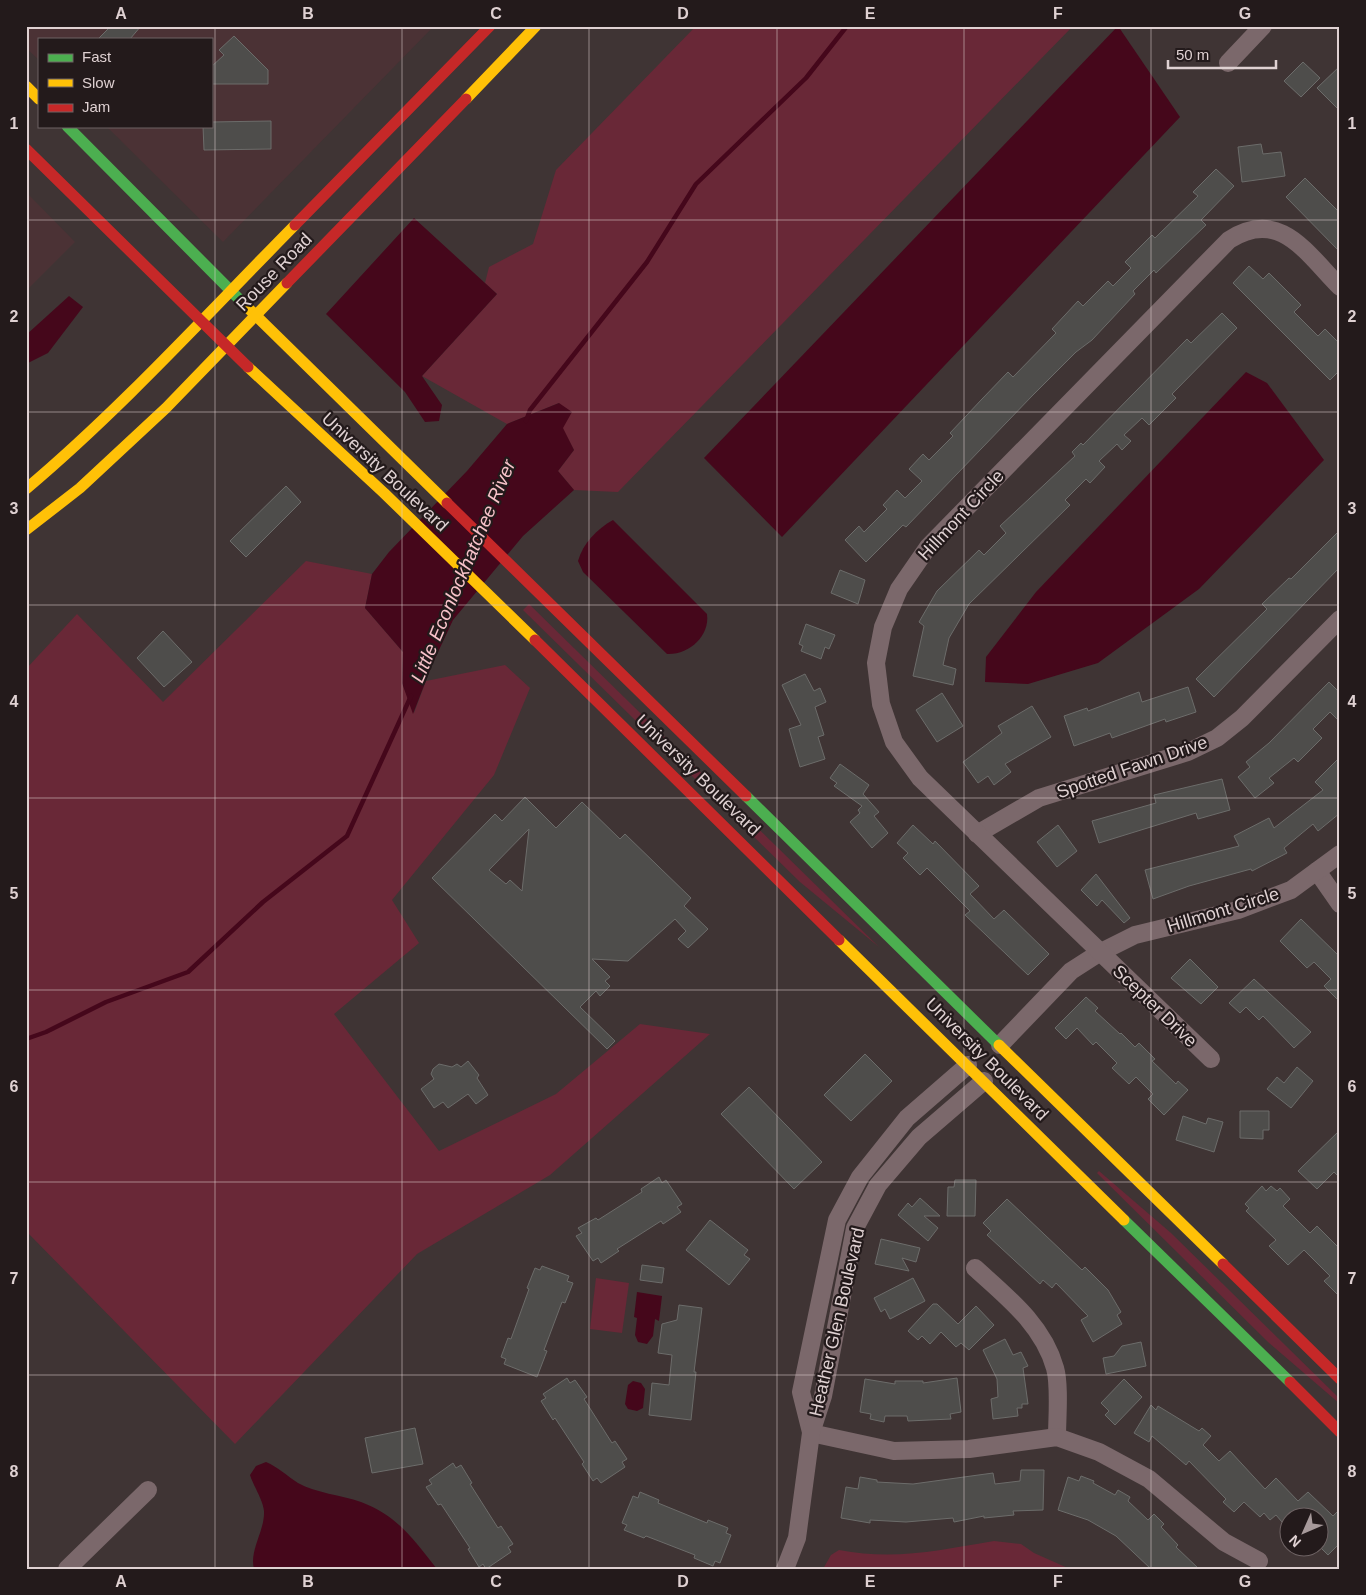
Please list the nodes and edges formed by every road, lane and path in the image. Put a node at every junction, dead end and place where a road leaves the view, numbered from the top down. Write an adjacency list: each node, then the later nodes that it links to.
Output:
1 (490, 26): 10 (main road, Rouse Road)
2 (536, 26): 11 (main road, Rouse Road)
3 (1263, 26): 4 (street)
4 (1228, 63)
5 (26, 86): 6 (main road)
6 (38, 98)
7 (69, 128): 10 (main road, University Boulevard)
8 (26, 149): 12 (main road, University Boulevard)
9 (1340, 287): 17 (street, Hillmont Circle)
10 (231, 291): 11 (main road, University Boulevard); 12 (main road, Rouse Road)
11 (256, 316): 13 (main road, Rouse Road); 25 (main road, University Boulevard)
12 (200, 322): 13 (main road, University Boulevard); 14 (main road, Rouse Road)
13 (226, 347): 15 (main road, Rouse Road); 22 (main road, University Boulevard)
14 (26, 489)
15 (26, 530)
16 (1340, 619): 17 (street, Spotted Fawn Drive)
17 (977, 834): 21 (street, Hillmont Circle)
18 (1340, 854): 19 (street, Hillmont Circle)
19 (1317, 871): 20 (street); 21 (street, Hillmont Circle)
20 (1340, 904)
21 (1099, 953): 25 (street, Hillmont Circle); 26 (street, Scepter Drive)
22 (920, 1018): 23 (main road); 28 (main road, University Boulevard)
23 (953, 1034)
24 (982, 1045): 25 (main road)
25 (1000, 1045): 31 (main road, University Boulevard)
26 (1211, 1060)
27 (986, 1063): 28 (main road)
28 (968, 1065): 30 (main road, University Boulevard); 35 (street, Heather Glen Boulevard)
29 (1006, 1069): 31 (main road)
30 (984, 1081): 34 (main road, University Boulevard); 35 (street, Heather Glen Boulevard)
31 (1056, 1098): 33 (main road, University Boulevard)
32 (975, 1268): 36 (street)
33 (1340, 1379)
34 (1340, 1432)
35 (811, 1433): 36 (street); 40 (street, Heather Glen Boulevard)
36 (1057, 1438): 38 (street)
37 (148, 1490): 39 (street)
38 (1259, 1561)
39 (67, 1569)
40 (785, 1569)

